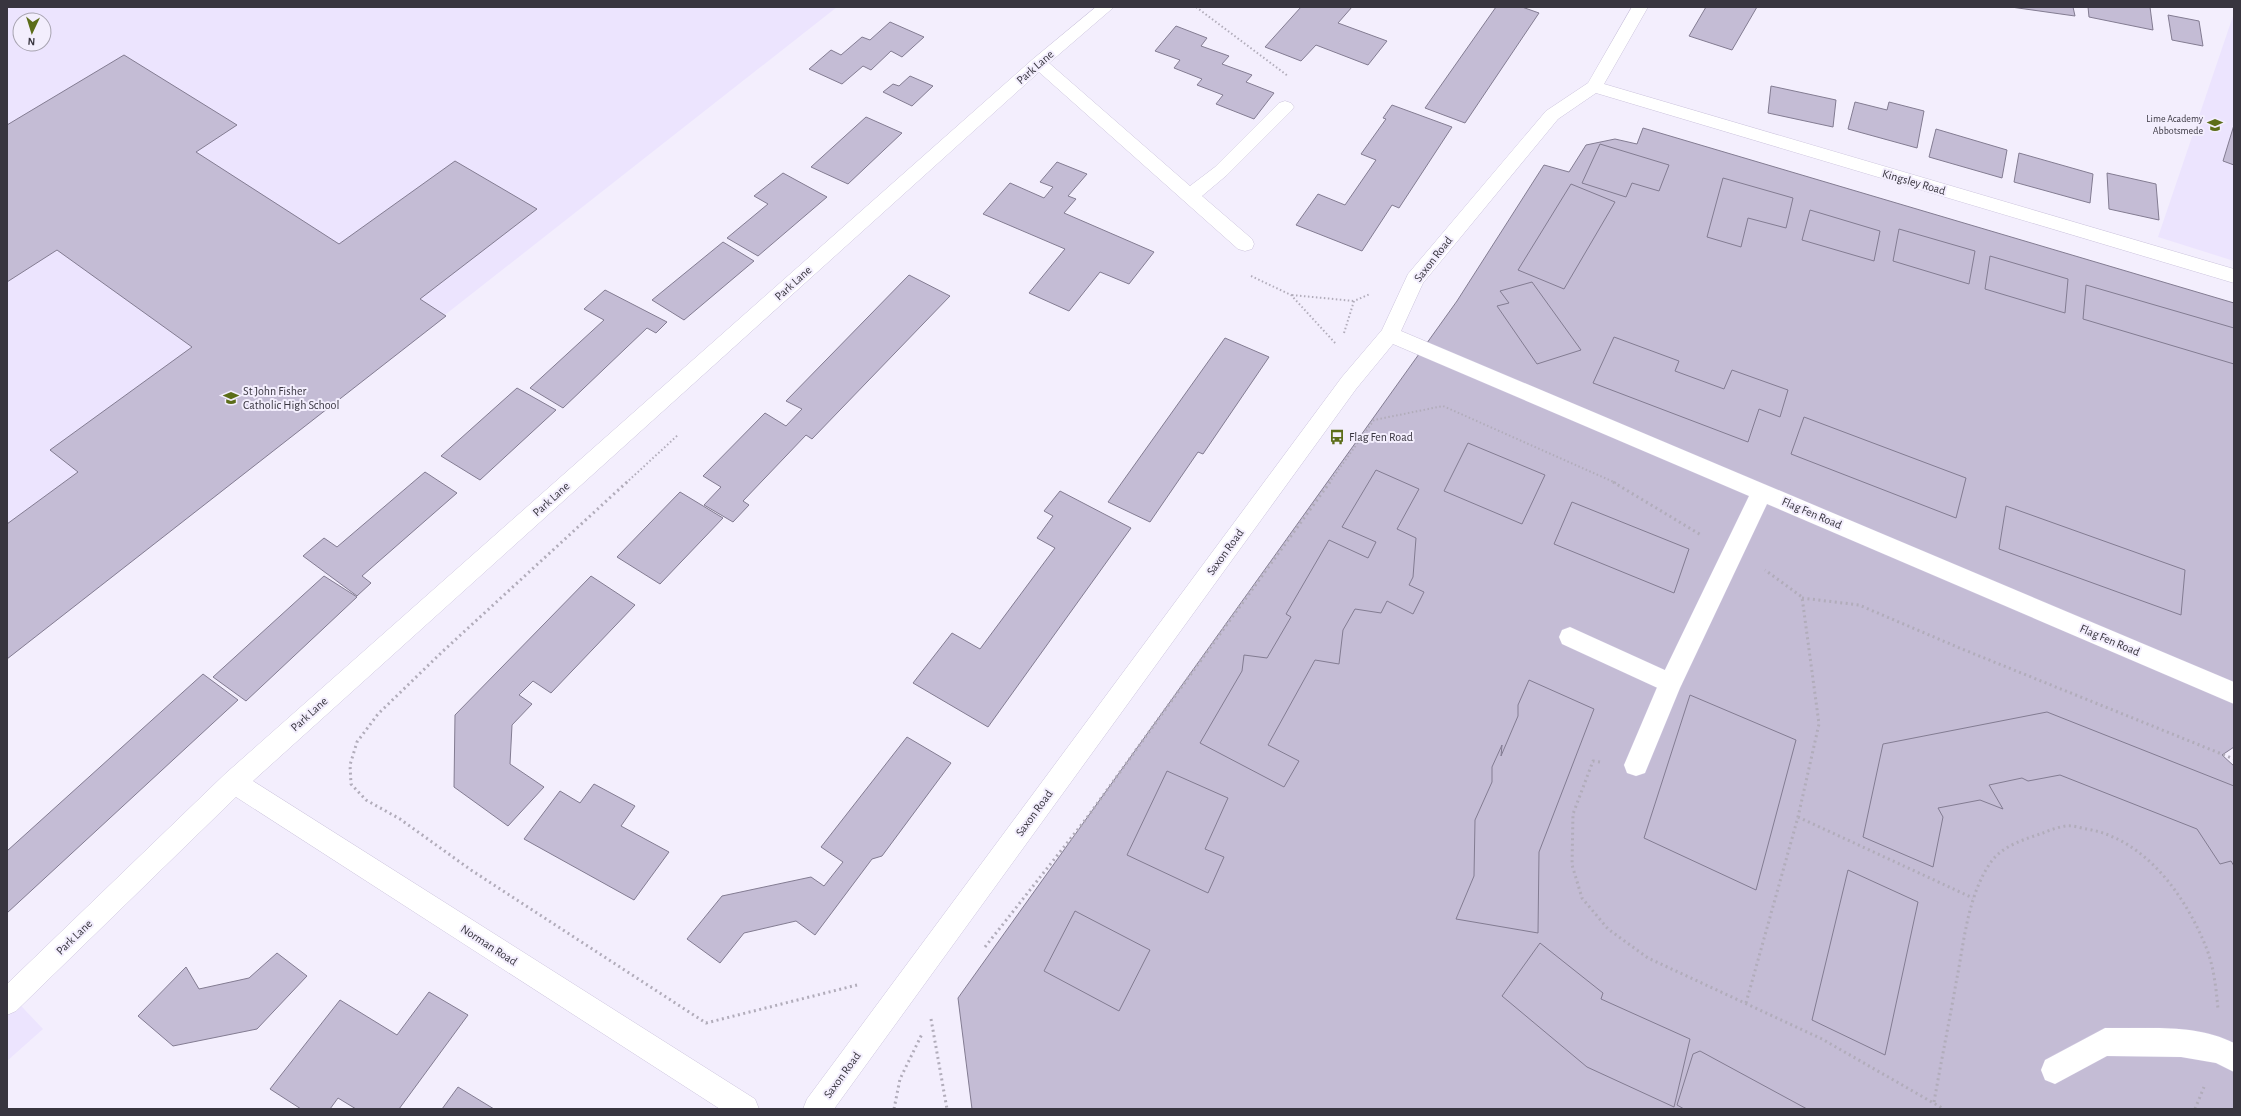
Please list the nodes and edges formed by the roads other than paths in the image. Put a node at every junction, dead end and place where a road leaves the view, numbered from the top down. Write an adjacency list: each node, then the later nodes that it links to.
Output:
1 (1106, 7): 3 (street, Park Lane)
2 (1640, 7): 4 (street, Saxon Road)
3 (1039, 63): 6 (street); 15 (street, Park Lane)
4 (1594, 87): 8 (street, Kingsley Road); 9 (street, Saxon Road)
5 (1284, 107): 6 (street)
6 (1190, 196): 7 (street)
7 (1245, 244)
8 (2234, 276)
9 (1390, 334): 10 (street, Flag Fen Road); 20 (street, Saxon Road)
10 (1762, 491): 12 (street); 13 (street, Flag Fen Road)
11 (1570, 637): 12 (street)
12 (1670, 683): 14 (street)
13 (2234, 693)
14 (1636, 765)
15 (234, 782): 16 (street, Park Lane); 19 (street, Norman Road)
16 (7, 1002)
17 (2226, 1054): 18 (street)
18 (2055, 1070)
19 (744, 1109)
20 (817, 1109)

